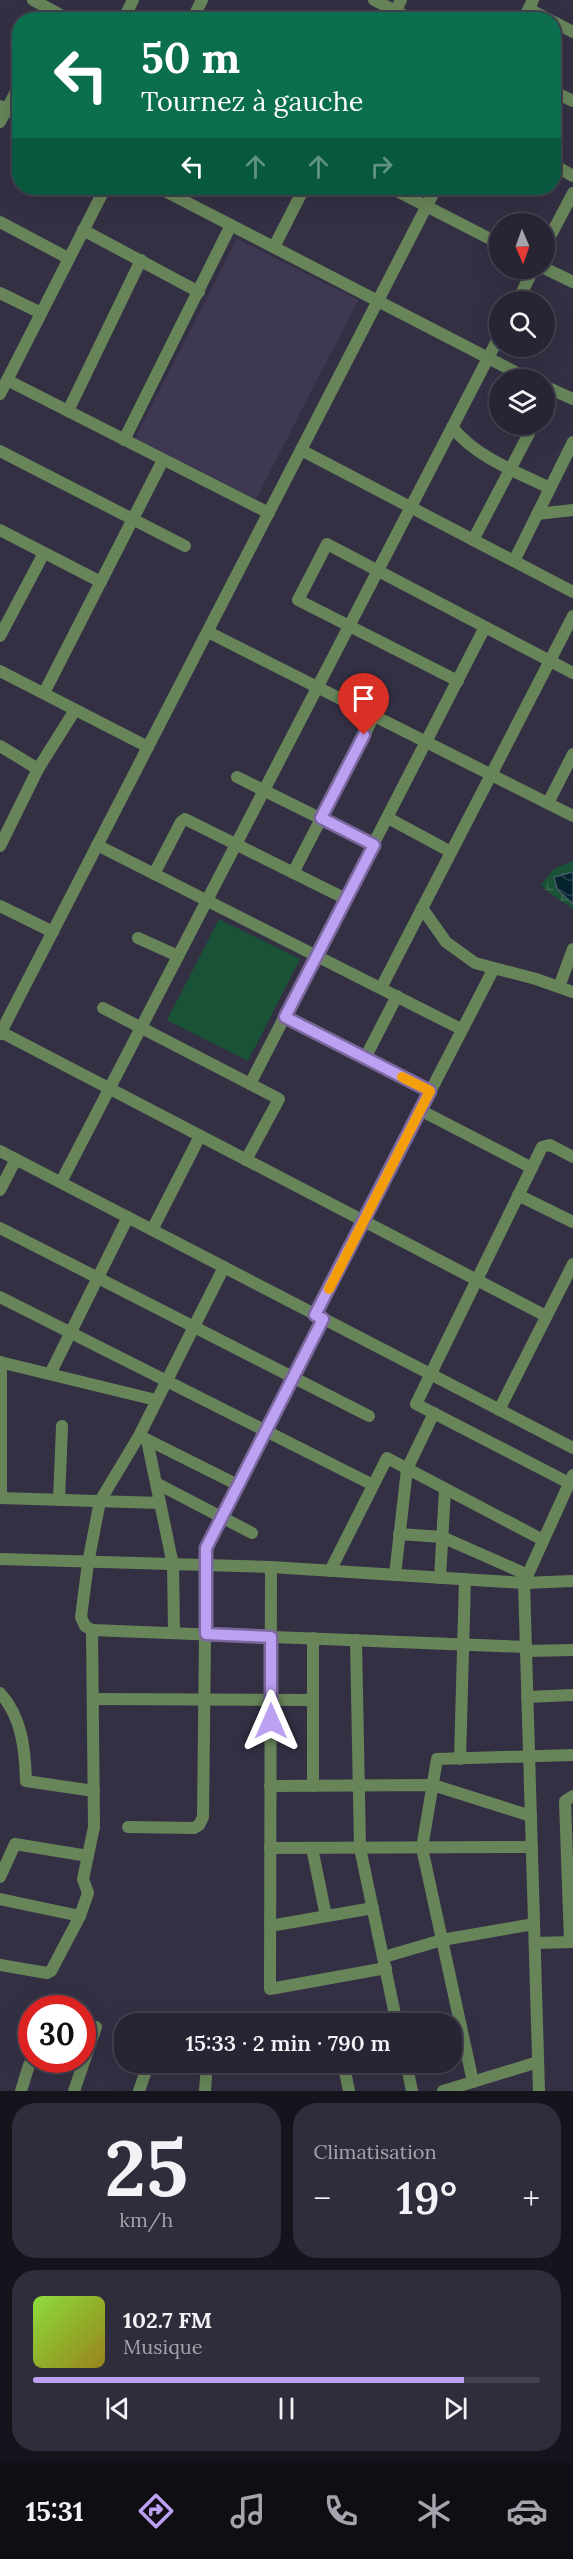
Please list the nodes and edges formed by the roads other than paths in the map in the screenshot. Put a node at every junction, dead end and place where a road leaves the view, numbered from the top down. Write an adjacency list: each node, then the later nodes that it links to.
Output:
1 (33, 0): 4 (street)
2 (374, 0): 3 (street)
3 (395, 10)
4 (49, 12)
5 (12, 95): 6 (street)
6 (3, 107): 7 (street)
7 (0, 122)
8 (573, 193): 15 (street)
9 (101, 195): 18 (street)
10 (173, 195): 17 (street)
11 (300, 195): 21 (street)
12 (405, 195): 14 (street)
13 (432, 195): 14 (street)
14 (427, 206): 20 (street); 28 (street)
15 (569, 210): 19 (street)
16 (0, 222): 22 (street)
17 (231, 225): 21 (street); 26 (street)
18 (83, 230): 22 (street); 23 (street)
19 (555, 231)
20 (489, 238)
21 (274, 247): 28 (street)
22 (68, 258): 29 (street)
23 (141, 260): 26 (street); 37 (street)
24 (555, 273): 25 (street)
25 (573, 282)
26 (199, 292): 40 (street)
27 (0, 293): 29 (street)
28 (378, 300): 31 (street); 42 (street)
29 (41, 314): 33 (street)
30 (489, 354): 31 (street)
31 (487, 358): 32 (street); 38 (street)
32 (509, 369)
33 (7, 380): 35 (street); 37 (street)
34 (555, 391): 36 (street)
35 (0, 394)
36 (573, 399)
37 (68, 411): 40 (street)
38 (452, 427): 45 (street); 47 (street)
39 (528, 435): 45 (street)
40 (124, 440): 44 (street)
41 (573, 442): 46 (street)
42 (301, 450): 47 (street); 49 (street)
43 (0, 451): 51 (street)
44 (163, 460): 49 (street); 51 (street)
45 (511, 469): 46 (street); 53 (street)
46 (550, 488): 50 (street)
47 (410, 507): 53 (street); 57 (street)
48 (573, 510): 50 (street)
49 (269, 513): 63 (street)
50 (537, 514): 56 (street)
51 (133, 519): 54 (street); 58 (street)
52 (0, 530): 55 (street)
53 (473, 540): 56 (street)
54 (185, 546)
55 (44, 553): 58 (street); 64 (street)
56 (514, 561): 59 (street)
57 (378, 570): 61 (street); 61 (street); 62 (street)
58 (101, 582): 70 (street)
59 (573, 592)
60 (573, 616): 65 (street)
61 (349, 626): 68 (street); 69 (street)
62 (485, 627): 65 (street); 68 (street)
63 (208, 632): 69 (street); 75 (street)
64 (0, 636)
65 (550, 661): 67 (street); 78 (street)
66 (0, 670): 70 (street)
67 (573, 673)
68 (458, 681): 73 (street)
69 (318, 685): 72 (street); 80 (street)
70 (44, 693): 71 (street)
71 (75, 710): 75 (street); 77 (street)
72 (375, 714): 73 (street); 83 (street)
73 (428, 741): 78 (street); 84 (street)
74 (0, 746): 77 (street)
75 (148, 747): 86 (street)
76 (573, 754): 81 (street)
77 (38, 769): 88 (street)
78 (491, 774): 81 (street); 89 (street)
79 (237, 777): 80 (street)
80 (264, 789): 83 (street); 85 (street)
81 (549, 803): 82 (street)
82 (573, 816)
83 (321, 818): 87 (street); 90 (street)
84 (388, 818): 87 (street); 89 (street)
85 (236, 843): 90 (street); 91 (street); 93 (street)
86 (97, 845): 91 (street); 96 (street)
87 (374, 845): 92 (street)
88 (0, 846)
89 (451, 852): 95 (street)
90 (293, 873): 92 (street)
91 (154, 874): 93 (street)
92 (346, 899): 100 (street)
93 (207, 901): 99 (street); 100 (street)
94 (0, 906): 96 (street)
95 (422, 908): 101 (street); 103 (street)
96 (53, 932): 110 (street)
97 (138, 938): 99 (street)
98 (573, 949): 102 (street)
99 (178, 956): 108 (street)
100 (317, 956): 103 (street); 107 (street)
101 (493, 970): 102 (street); 109 (street)
102 (559, 987): 104 (street)
103 (381, 988): 105 (street)
104 (573, 992)
105 (396, 996): 109 (street); 111 (street)
106 (103, 1008): 108 (street)
107 (285, 1017): 111 (street); 112 (street)
108 (140, 1028): 112 (street); 113 (street)
109 (461, 1029): 114 (street)
110 (0, 1033): 113 (street)
111 (365, 1058): 114 (street)
112 (250, 1084): 120 (street)
113 (110, 1089): 116 (street); 122 (street)
114 (430, 1091): 115 (street)
115 (420, 1110): 121 (street); 126 (street)
116 (200, 1136): 120 (street); 129 (street)
117 (0, 1151): 119 (street)
118 (573, 1157): 121 (street)
119 (16, 1159): 122 (street); 123 (street)
120 (246, 1160): 126 (street)
121 (532, 1168): 124 (street)
122 (61, 1182): 125 (street)
123 (0, 1190)
124 (518, 1195): 127 (street); 133 (street)
125 (128, 1217): 129 (street); 132 (street)
126 (363, 1221): 133 (street); 137 (street)
127 (573, 1222)
128 (0, 1228): 132 (street)
129 (152, 1230): 131 (street)
130 (573, 1264): 134 (street)
131 (224, 1267): 137 (street); 138 (street)
132 (98, 1278): 138 (street); 139 (street)
133 (476, 1280): 136 (street); 142 (street)
134 (569, 1283): 136 (street)
135 (0, 1297): 139 (street)
136 (546, 1316): 146 (street)
137 (319, 1317): 142 (street); 143 (street)
138 (194, 1327): 143 (street); 144 (street)
139 (71, 1333): 141 (street); 144 (street)
140 (1, 1362): 141 (street); 159 (street)
141 (50, 1374): 145 (street)
142 (430, 1374): 146 (street); 147 (street)
143 (293, 1377): 148 (street); 150 (street)
144 (166, 1381): 145 (street); 150 (street)
145 (156, 1400): 151 (street)
146 (499, 1410): 152 (street)
147 (434, 1413): 153 (street); 154 (street)
148 (369, 1416)
149 (62, 1426): 160 (street)
150 (266, 1431): 156 (street); 157 (street)
151 (143, 1438): 155 (street); 156 (street); 161 (street)
152 (573, 1448)
153 (407, 1469): 157 (street); 158 (street); 165 (street)
154 (571, 1479): 167 (street)
155 (156, 1483): 162 (street); 163 (street)
156 (238, 1485): 163 (street)
157 (373, 1485): 173 (street)
158 (445, 1489): 166 (street); 167 (street)
159 (0, 1498): 160 (street)
160 (59, 1500): 161 (street)
161 (100, 1501): 162 (street); 169 (street)
162 (160, 1503): 170 (street)
163 (221, 1517): 164 (street); 171 (street)
164 (252, 1533)
165 (399, 1534): 166 (street); 174 (street)
166 (442, 1537): 175 (street); 177 (street)
167 (543, 1540): 177 (street)
168 (0, 1559): 169 (street)
169 (88, 1563): 170 (street); 179 (street)
170 (173, 1565): 171 (street); 180 (street)
171 (206, 1566): 172 (street); 181 (street)
172 (271, 1567): 173 (street); 182 (street)
173 (330, 1571): 174 (street)
174 (395, 1575): 175 (street)
175 (440, 1578): 176 (street)
176 (465, 1579): 177 (street); 185 (street)
177 (526, 1579): 178 (street); 186 (street)
178 (573, 1581)
179 (92, 1630): 180 (street); 191 (street)
180 (174, 1633): 181 (street)
181 (206, 1634): 182 (street); 192 (street)
182 (271, 1637): 183 (street); 193 (street)
183 (313, 1638): 184 (street); 194 (street)
184 (356, 1640): 185 (street); 201 (street)
185 (463, 1645): 186 (street); 197 (street)
186 (526, 1649): 187 (street); 190 (street)
187 (573, 1650)
188 (0, 1693): 202 (street)
189 (573, 1695): 190 (street)
190 (527, 1696): 196 (street)
191 (93, 1699): 192 (street); 202 (street)
192 (206, 1699): 193 (street); 205 (street)
193 (271, 1700): 194 (street); 199 (street)
194 (313, 1700): 200 (street)
195 (573, 1755): 196 (street)
196 (529, 1757): 197 (street); 204 (street)
197 (460, 1759): 198 (street)
198 (433, 1785): 201 (street); 204 (street); 210 (street)
199 (270, 1786): 200 (street); 207 (street)
200 (313, 1786): 201 (street)
201 (359, 1786): 209 (street)
202 (93, 1791): 211 (street)
203 (573, 1796): 213 (street)
204 (531, 1816): 206 (street)
205 (128, 1827)
206 (532, 1847): 210 (street); 218 (street)
207 (270, 1848): 208 (street); 219 (street)
208 (312, 1848): 209 (street); 217 (street)
209 (360, 1848): 210 (street); 215 (street)
210 (422, 1848): 220 (street)
211 (88, 1856): 212 (street); 216 (street)
212 (0, 1877)
213 (571, 1877): 221 (street)
214 (0, 1899): 216 (street)
215 (373, 1908): 217 (street); 223 (street)
216 (80, 1916): 224 (street)
217 (326, 1916): 219 (street)
218 (534, 1924): 220 (street); 222 (street)
219 (270, 1926): 223 (street)
220 (442, 1940): 223 (street); 233 (street)
221 (572, 1942): 222 (street)
222 (534, 1943): 226 (street)
223 (385, 1963): 225 (street)
224 (0, 1965)
225 (396, 2013)
226 (538, 2062): 233 (street); 241 (street)
227 (26, 2073): 234 (street)
228 (80, 2073): 235 (street)
229 (146, 2073): 236 (street)
230 (345, 2073): 238 (street)
231 (408, 2073): 239 (street)
232 (206, 2077): 237 (street)
233 (473, 2082): 240 (street)
234 (21, 2091)
235 (74, 2091)
236 (140, 2091)
237 (205, 2091)
238 (349, 2091)
239 (412, 2091)
240 (443, 2091)
241 (539, 2091)

